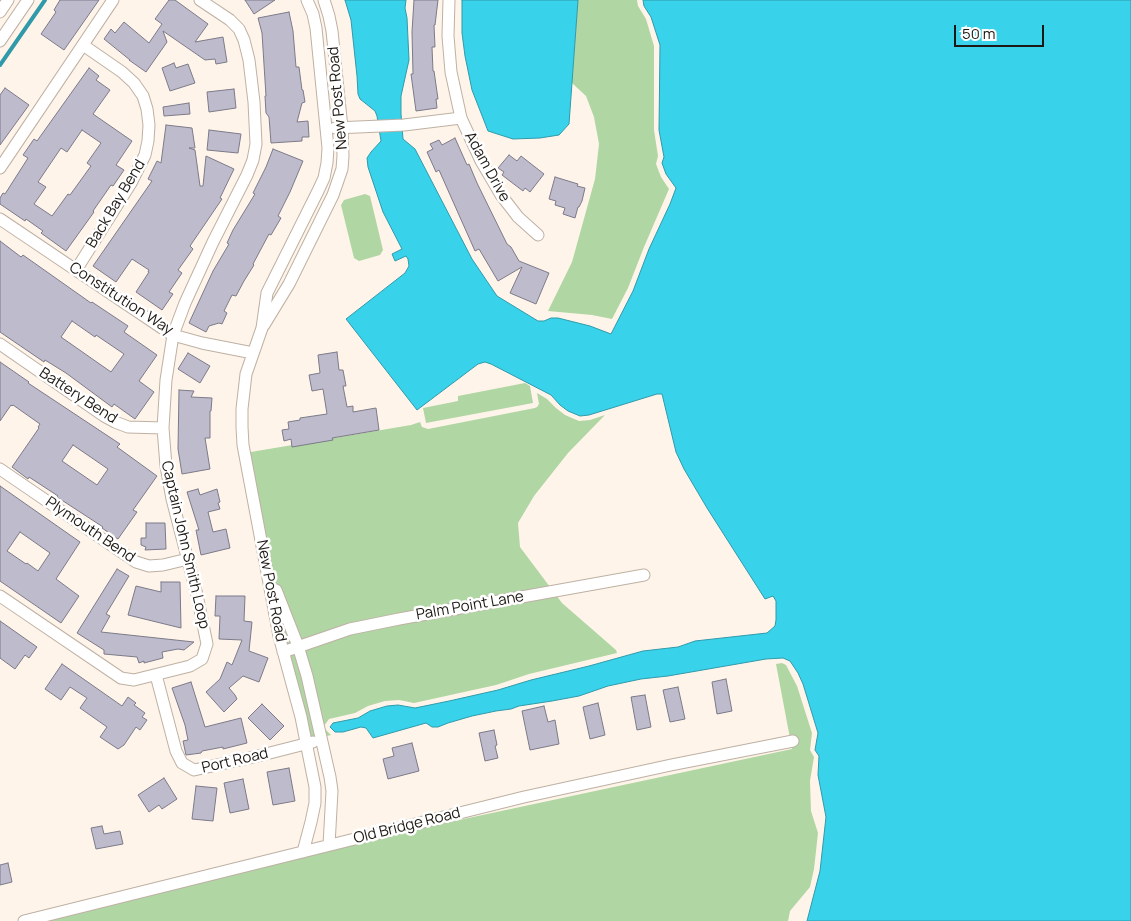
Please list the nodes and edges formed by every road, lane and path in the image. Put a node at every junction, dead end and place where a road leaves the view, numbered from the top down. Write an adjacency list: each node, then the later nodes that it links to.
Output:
1 (8, 0): 8 (street)
2 (28, 0): 9 (street)
3 (114, 0): 10 (street)
4 (200, 0): 19 (street, Captain John Smith Loop)
5 (307, 0): 13 (street, New Post Road)
6 (324, 0): 12 (street, New Post Road)
7 (449, 0): 11 (street, Adam Drive)
8 (0, 12)
9 (0, 41)
10 (83, 44): 14 (street); 17 (street, Back Bay Bend)
11 (461, 118): 12 (street, Adam Drive); 16 (street, Adam Drive)
12 (342, 128): 13 (street, Adam Drive); 18 (street, New Post Road)
13 (326, 129): 18 (street, New Post Road)
14 (0, 168)
15 (0, 218): 17 (street, Constitution Way)
16 (538, 234)
17 (76, 270): 19 (street, Constitution Way)
18 (262, 328): 21 (street, New Post Road)
19 (174, 335): 21 (street, Constitution Way); 22 (street, Captain John Smith Loop)
20 (0, 344): 22 (street, Battery Bend)
21 (253, 353): 25 (street, New Post Road)
22 (163, 428): 24 (street, Captain John Smith Loop)
23 (0, 470): 24 (street, Plymouth Bend)
24 (188, 559): 30 (street, Captain John Smith Loop)
25 (266, 564): 28 (street); 29 (street, New Post Road)
26 (644, 574): 28 (street, Palm Point Lane)
27 (0, 596): 30 (street, Captain John Smith Loop)
28 (298, 646): 29 (street, Palm Point Lane); 31 (street)
29 (283, 652): 33 (street, New Post Road)
30 (156, 675): 33 (street, Port Road)
31 (321, 740): 33 (street, Port Road); 34 (street)
32 (793, 741): 34 (street, Old Bridge Road)
33 (306, 744): 35 (street, New Post Road)
34 (330, 845): 35 (street, Old Bridge Road)
35 (302, 852): 36 (street, Old Bridge Road)
36 (24, 921)

